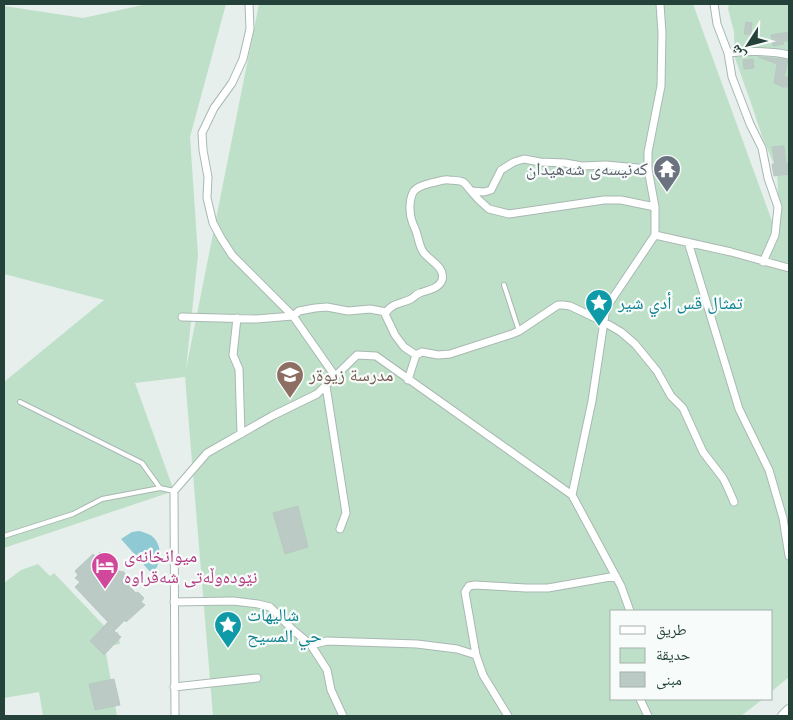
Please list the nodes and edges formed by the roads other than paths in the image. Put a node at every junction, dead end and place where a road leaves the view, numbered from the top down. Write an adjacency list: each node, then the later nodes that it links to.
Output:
1 (249, 4): 15 (street)
2 (660, 4): 6 (street)
3 (714, 4): 4 (street)
4 (728, 53): 5 (street); 11 (street)
5 (789, 55)
6 (648, 169): 7 (street); 8 (street)
7 (471, 191): 8 (street); 14 (street)
8 (655, 207): 9 (street)
9 (654, 235): 10 (street); 18 (street)
10 (688, 242): 11 (street); 32 (street)
11 (763, 262): 12 (street)
12 (789, 268)
13 (504, 286): 19 (lane)
14 (386, 312): 15 (street); 20 (street)
15 (293, 316): 17 (street); 21 (street)
16 (182, 317): 17 (street)
17 (237, 318): 25 (street)
18 (604, 322): 19 (street); 28 (street); 29 (street)
19 (519, 331): 20 (street)
20 (416, 354): 22 (street)
21 (335, 376): 22 (street); 23 (street)
22 (408, 380): 28 (street)
23 (326, 386): 25 (street); 30 (street)
24 (20, 402): 26 (lane)
25 (241, 434): 27 (street)
26 (160, 488): 27 (lane); 31 (lane)
27 (174, 491): 34 (street)
28 (572, 495): 33 (street)
29 (734, 502)
30 (340, 529)
31 (4, 536)
32 (789, 556)
33 (616, 576): 35 (street); 37 (street)
34 (174, 602): 36 (street); 39 (street)
35 (630, 610)
36 (311, 645): 37 (street); 43 (street)
37 (476, 655): 44 (street)
38 (258, 678): 39 (street)
39 (174, 687): 42 (street)
40 (640, 700): 45 (street)
41 (789, 710): 46 (street)
42 (175, 716)
43 (343, 716)
44 (508, 716)
45 (648, 716)
46 (783, 716)

